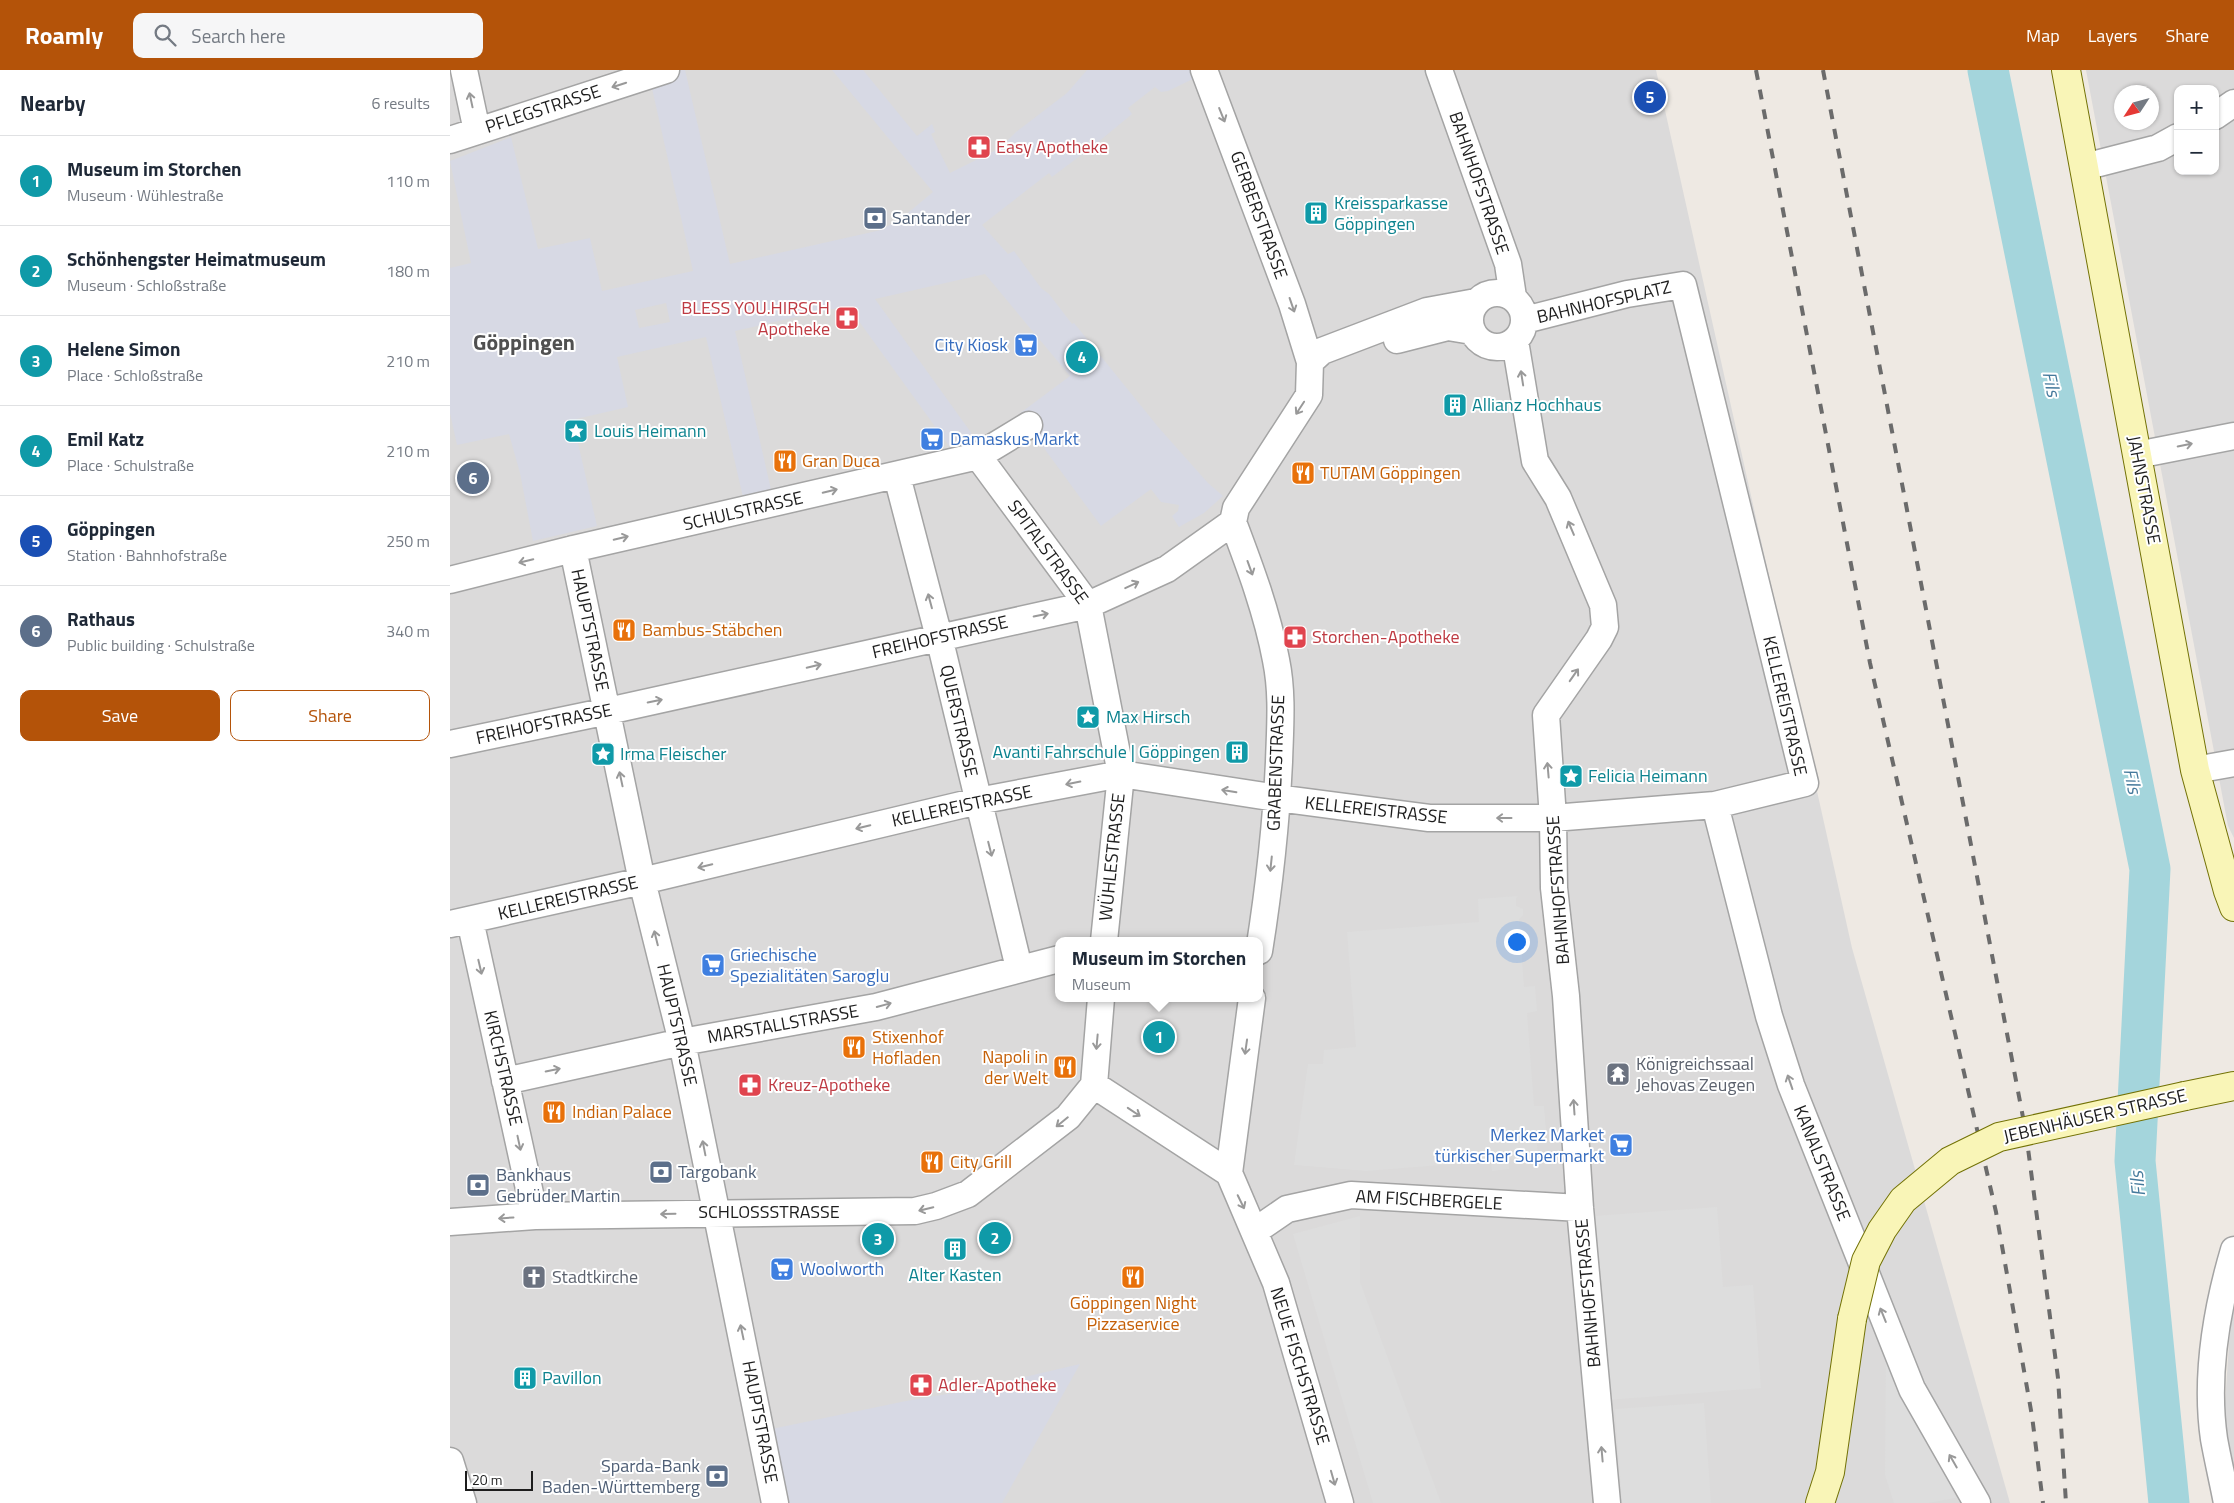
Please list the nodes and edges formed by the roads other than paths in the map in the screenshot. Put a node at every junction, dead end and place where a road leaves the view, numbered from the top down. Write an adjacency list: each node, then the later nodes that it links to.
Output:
1 (464, 70): 8 (street, one-way to 1)
2 (666, 70): 8 (street, PFLEGSTRASSE, one-way to 8)
3 (1204, 70): 17 (street, GERBERSTRASSE, one-way to 17)
4 (1439, 70): 13 (street, BAHNHOFSTRASSE)
5 (2066, 70): 11 (main road, JAHNSTRASSE)
6 (2234, 103): 7 (street)
7 (2219, 113)
8 (477, 131): 10 (street, PFLEGSTRASSE)
9 (2174, 139): 11 (street)
10 (450, 140)
11 (2084, 167): 20 (main road, JAHNSTRASSE)
12 (1683, 285): 15 (street, BAHNHOFSPLATZ); 35 (street, KELLEREISTRASSE)
13 (1513, 297): 14 (street); 15 (street)
14 (1476, 302): 16 (street); 17 (street)
15 (1520, 330): 16 (street); 36 (street, BAHNHOFSTRASSE, one-way to 15)
16 (1472, 331): 17 (street)
17 (1310, 362): 23 (street, one-way to 23)
18 (1029, 425): 21 (street, SCHULSTRASSE)
19 (2234, 436): 20 (street, one-way to 19)
20 (2137, 455): 31 (main road, JAHNSTRASSE)
21 (978, 456): 22 (street, SCHULSTRASSE); 26 (street, SPITALSTRASSE)
22 (897, 476): 24 (street, SCHULSTRASSE, one-way to 22); 27 (street, QUERSTRASSE, one-way to 22)
23 (1233, 522): 26 (street, FREIHOFSTRASSE, one-way to 23); 33 (street, GRABENSTRASSE, one-way to 33)
24 (573, 549): 25 (street, SCHULSTRASSE, one-way to 25); 28 (street, HAUPTSTRASSE)
25 (450, 580)
26 (1088, 605): 27 (street, FREIHOFSTRASSE, one-way to 26); 32 (street, SPITALSTRASSE)
27 (939, 637): 28 (street, FREIHOFSTRASSE, one-way to 27); 34 (street, QUERSTRASSE)
28 (608, 711): 29 (street, FREIHOFSTRASSE); 37 (street, HAUPTSTRASSE, one-way to 28)
29 (450, 744)
30 (2234, 763): 31 (street)
31 (2195, 770): 38 (main road, JAHNSTRASSE)
32 (1121, 774): 33 (street, KELLEREISTRASSE, one-way to 32); 34 (street, KELLEREISTRASSE, one-way to 34); 40 (street, WÜHLESTRASSE)
33 (1277, 798): 36 (street, KELLEREISTRASSE, one-way to 33); 41 (street, GRABENSTRASSE, one-way to 41)
34 (978, 801): 37 (street, KELLEREISTRASSE, one-way to 37); 43 (street, QUERSTRASSE, one-way to 43)
35 (1715, 805): 36 (street, KELLEREISTRASSE); 63 (street, KANALSTRASSE, one-way to 35)
36 (1553, 818): 51 (street, BAHNHOFSTRASSE, one-way to 36)
37 (642, 881): 39 (street, KELLEREISTRASSE); 46 (street, HAUPTSTRASSE, one-way to 37)
38 (2234, 907)
39 (460, 922): 47 (street, KIRCHSTRASSE, one-way to 47)
40 (1104, 937)
41 (1261, 937)
42 (1055, 960): 43 (street, MARSTALLSTRASSE)
43 (1019, 968): 46 (street, MARSTALLSTRASSE, one-way to 43)
44 (1101, 1002): 48 (street, one-way to 48)
45 (1251, 1002): 50 (street, one-way to 50)
46 (682, 1042): 47 (street, MARSTALLSTRASSE, one-way to 46); 52 (street, HAUPTSTRASSE, one-way to 46)
47 (505, 1080): 53 (street, KIRCHSTRASSE, one-way to 53)
48 (1094, 1085): 50 (street, one-way to 50); 52 (street, SCHLOSSSTRASSE, one-way to 52)
49 (2234, 1086): 62 (main road, JEBENHÄUSER STRASSE, bridge)
50 (1229, 1173): 55 (street, one-way to 55)
51 (1580, 1208): 55 (street, AM FISCHBERGELE); 61 (street, BAHNHOFSTRASSE, one-way to 51)
52 (717, 1213): 53 (street, SCHLOSSSTRASSE, one-way to 53); 59 (street, HAUPTSTRASSE, one-way to 52)
53 (535, 1216): 54 (street, SCHLOSSSTRASSE, one-way to 54)
54 (450, 1222)
55 (1255, 1231): 60 (street, NEUE FISCHSTRASSE, one-way to 60)
56 (2234, 1250): 64 (street)
57 (450, 1461): 58 (street)
58 (464, 1503)
59 (775, 1503)
60 (1340, 1503)
61 (1607, 1503)
62 (1820, 1503)
63 (1977, 1503)
64 (2227, 1503)

